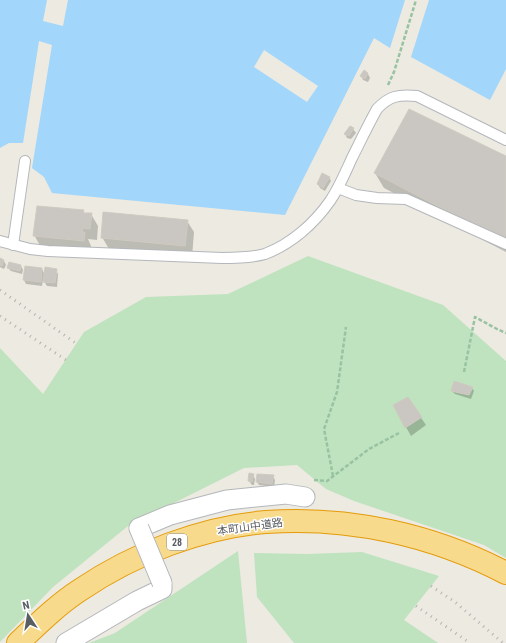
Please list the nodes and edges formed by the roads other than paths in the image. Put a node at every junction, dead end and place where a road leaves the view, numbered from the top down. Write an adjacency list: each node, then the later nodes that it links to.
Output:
1 (506, 140): 3 (lane)
2 (25, 161): 6 (lane)
3 (338, 188): 5 (lane); 6 (lane)
4 (0, 241): 6 (lane)
5 (506, 244)
6 (13, 245)
7 (308, 489): 13 (street, bridge)
8 (364, 532): 9 (highway, 本町山中道路 / 28); 10 (highway, 本町山中道路 / 28); 11 (highway, 本町山中道路 / 28); 12 (highway, 本町山中道路 / 28)
9 (506, 573)
10 (506, 586)
11 (18, 643)
12 (34, 643)
13 (66, 643)

